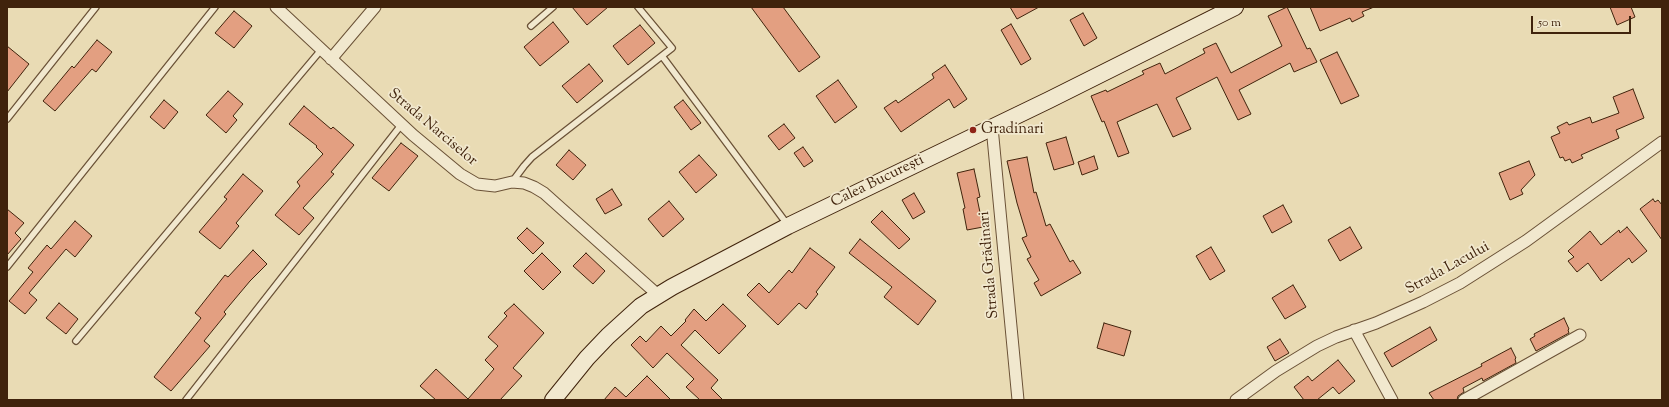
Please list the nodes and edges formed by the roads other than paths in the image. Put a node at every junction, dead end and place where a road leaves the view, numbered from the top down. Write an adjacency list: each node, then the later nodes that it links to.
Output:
1 (96, 7): 12 (lane)
2 (215, 7): 18 (lane)
3 (276, 7): 9 (street, Strada Narciselor)
4 (375, 7): 11 (street)
5 (553, 7): 8 (lane)
6 (638, 7): 10 (lane)
7 (1235, 7): 14 (main road, Calea București)
8 (531, 26)
9 (321, 50): 11 (street, Strada Narciselor); 22 (lane)
10 (662, 56): 16 (lane); 17 (lane)
11 (331, 59): 13 (street, Strada Narciselor)
12 (7, 119)
13 (402, 124): 16 (street, Strada Narciselor); 23 (lane)
14 (992, 127): 17 (main road, Calea București); 25 (street, Strada Grădinari)
15 (1662, 142): 20 (street, Strada Lacului)
16 (512, 182): 19 (street, Strada Narciselor)
17 (788, 226): 19 (main road, Calea București)
18 (7, 267)
19 (658, 295): 24 (main road, Calea București)
20 (1354, 330): 26 (street, Strada Lacului); 27 (street)
21 (1580, 335): 28 (street)
22 (76, 341)
23 (186, 400)
24 (553, 400)
25 (1018, 400)
26 (1236, 400)
27 (1392, 400)
28 (1464, 400)

